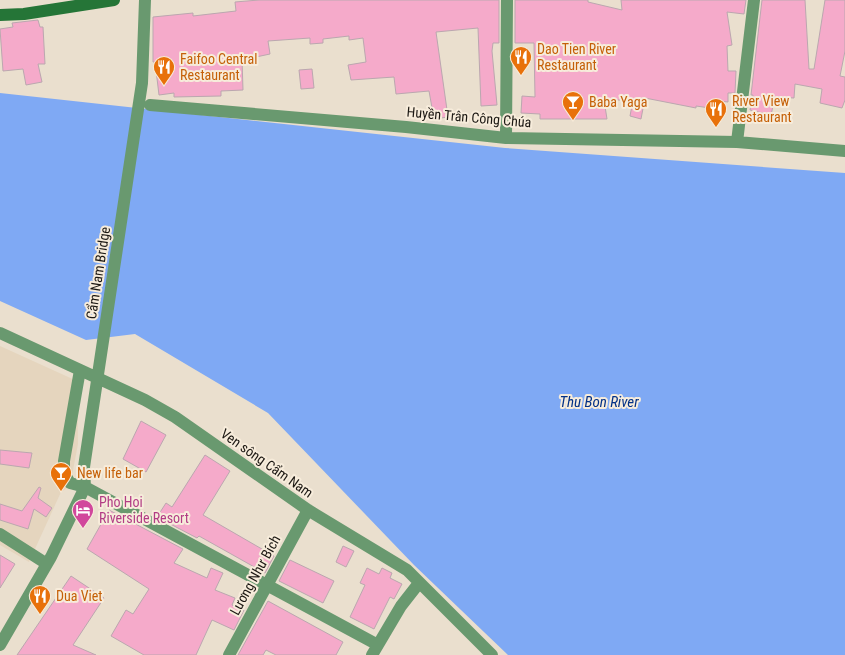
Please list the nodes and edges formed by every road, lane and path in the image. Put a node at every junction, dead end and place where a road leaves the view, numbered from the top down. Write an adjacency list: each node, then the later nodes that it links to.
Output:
1 (114, 0): 5 (street)
2 (145, 0): 12 (street, Cẩm Nam Bridge)
3 (507, 0): 7 (street)
4 (754, 0): 8 (street)
5 (0, 15)
6 (150, 105): 7 (street, Huyền Trân Công Chúa)
7 (506, 138): 8 (street, Huyền Trân Công Chúa)
8 (737, 142): 9 (street, Huyền Trân Công Chúa)
9 (845, 151)
10 (0, 333): 11 (street, Ven sông Cẩm Nam)
11 (80, 370): 12 (street); 13 (street, Ven sông Cẩm Nam)
12 (85, 487): 15 (street); 17 (street)
13 (308, 510): 16 (street, Ven sông Cẩm Nam); 17 (street, Lương Như Bích)
14 (0, 534): 15 (street)
15 (47, 564): 18 (street)
16 (419, 583): 19 (street); 21 (street, Ven sông Cẩm Nam)
17 (265, 586): 19 (street); 20 (street, Lương Như Bích)
18 (0, 645)
19 (375, 650)
20 (229, 655)
21 (492, 655)

